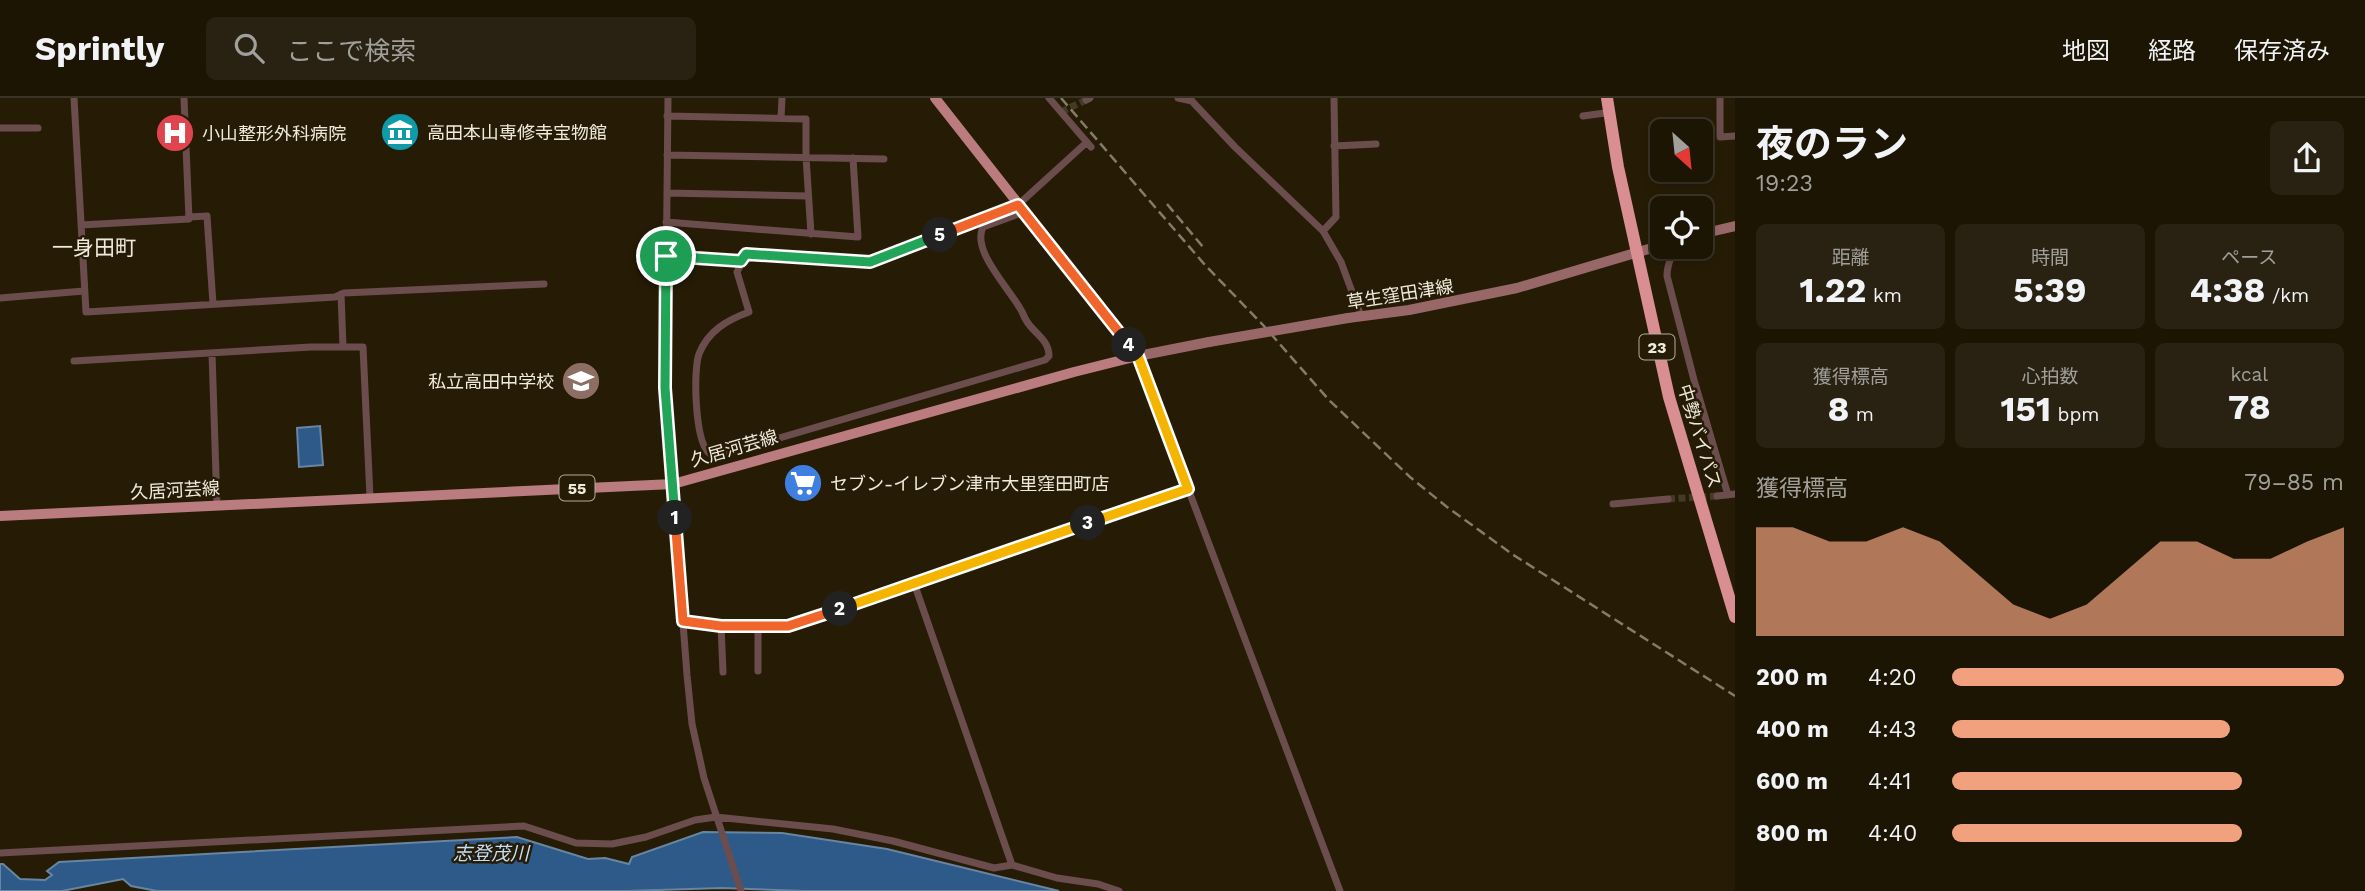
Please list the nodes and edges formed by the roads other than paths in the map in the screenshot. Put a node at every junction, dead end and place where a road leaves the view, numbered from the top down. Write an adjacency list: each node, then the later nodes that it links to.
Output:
1 (74, 98): 32 (street)
2 (184, 98): 30 (street)
3 (668, 98): 14 (street)
4 (782, 98): 16 (street)
5 (935, 98): 29 (main road)
6 (1049, 98): 29 (street)
7 (1178, 98): 12 (street)
8 (1334, 98): 21 (street)
9 (1605, 98): 13 (highway); 26 (highway, 中勢バイパス / 23)
10 (1612, 98): 26 (highway)
11 (1720, 98): 19 (street)
12 (1190, 100): 34 (street)
13 (1605, 113): 15 (street); 26 (highway)
14 (667, 116): 16 (street); 22 (street)
15 (1583, 116)
16 (781, 118): 23 (street)
17 (0, 128): 18 (street)
18 (38, 128)
19 (1735, 136)
20 (1376, 144): 21 (street)
21 (1334, 146): 34 (street)
22 (667, 155): 23 (street); 27 (street)
23 (806, 157): 24 (street); 28 (street)
24 (853, 158): 25 (street); 36 (street)
25 (884, 159)
26 (1618, 167): 38 (highway, 中勢バイパス / 23)
27 (667, 193): 28 (street); 31 (street)
28 (808, 196): 36 (street)
29 (1021, 208): 41 (street); 41 (street); 50 (main road)
30 (189, 217): 32 (street); 46 (street)
31 (666, 222): 36 (street); 39 (street)
32 (81, 225): 43 (street)
33 (1735, 226): 35 (main road)
34 (1323, 230): 47 (street)
35 (1713, 231)
36 (811, 234)
37 (1650, 249): 38 (main road, 草生窪田津線)
38 (1637, 253): 47 (main road, 草生窪田津線); 62 (highway, 中勢バイパス / 23)
39 (666, 256): 41 (street); 52 (street)
40 (1670, 259): 54 (street)
41 (741, 261)
42 (544, 284): 44 (street)
43 (85, 292): 45 (street); 46 (street)
44 (341, 294): 46 (street); 48 (street)
45 (0, 298)
46 (214, 304)
47 (1361, 316): 50 (main road, 草生窪田津線, bridge)
48 (343, 347): 49 (street); 56 (street)
49 (212, 353): 51 (street); 59 (street)
50 (1138, 356): 52 (main road, 久居河芸線 / 55); 53 (street)
51 (74, 361)
52 (673, 484): 56 (main road, 久居河芸線 / 55); 63 (street)
53 (1188, 489): 61 (street); 73 (street)
54 (1731, 494): 55 (street)
55 (1717, 496)
56 (370, 497): 59 (main road, 久居河芸線 / 55)
57 (1668, 499): 58 (street)
58 (1614, 504)
59 (217, 506): 60 (main road, 久居河芸線 / 55)
60 (0, 516)
61 (914, 583): 65 (street); 70 (street)
62 (1735, 617)
63 (683, 621): 64 (street); 68 (street)
64 (721, 626): 65 (street); 67 (street)
65 (758, 626): 66 (street)
66 (758, 671)
67 (723, 672)
68 (717, 819): 69 (street); 70 (street); 71 (street)
69 (0, 853)
70 (1013, 865): 72 (street)
71 (741, 891)
72 (1119, 891)
73 (1339, 891)

